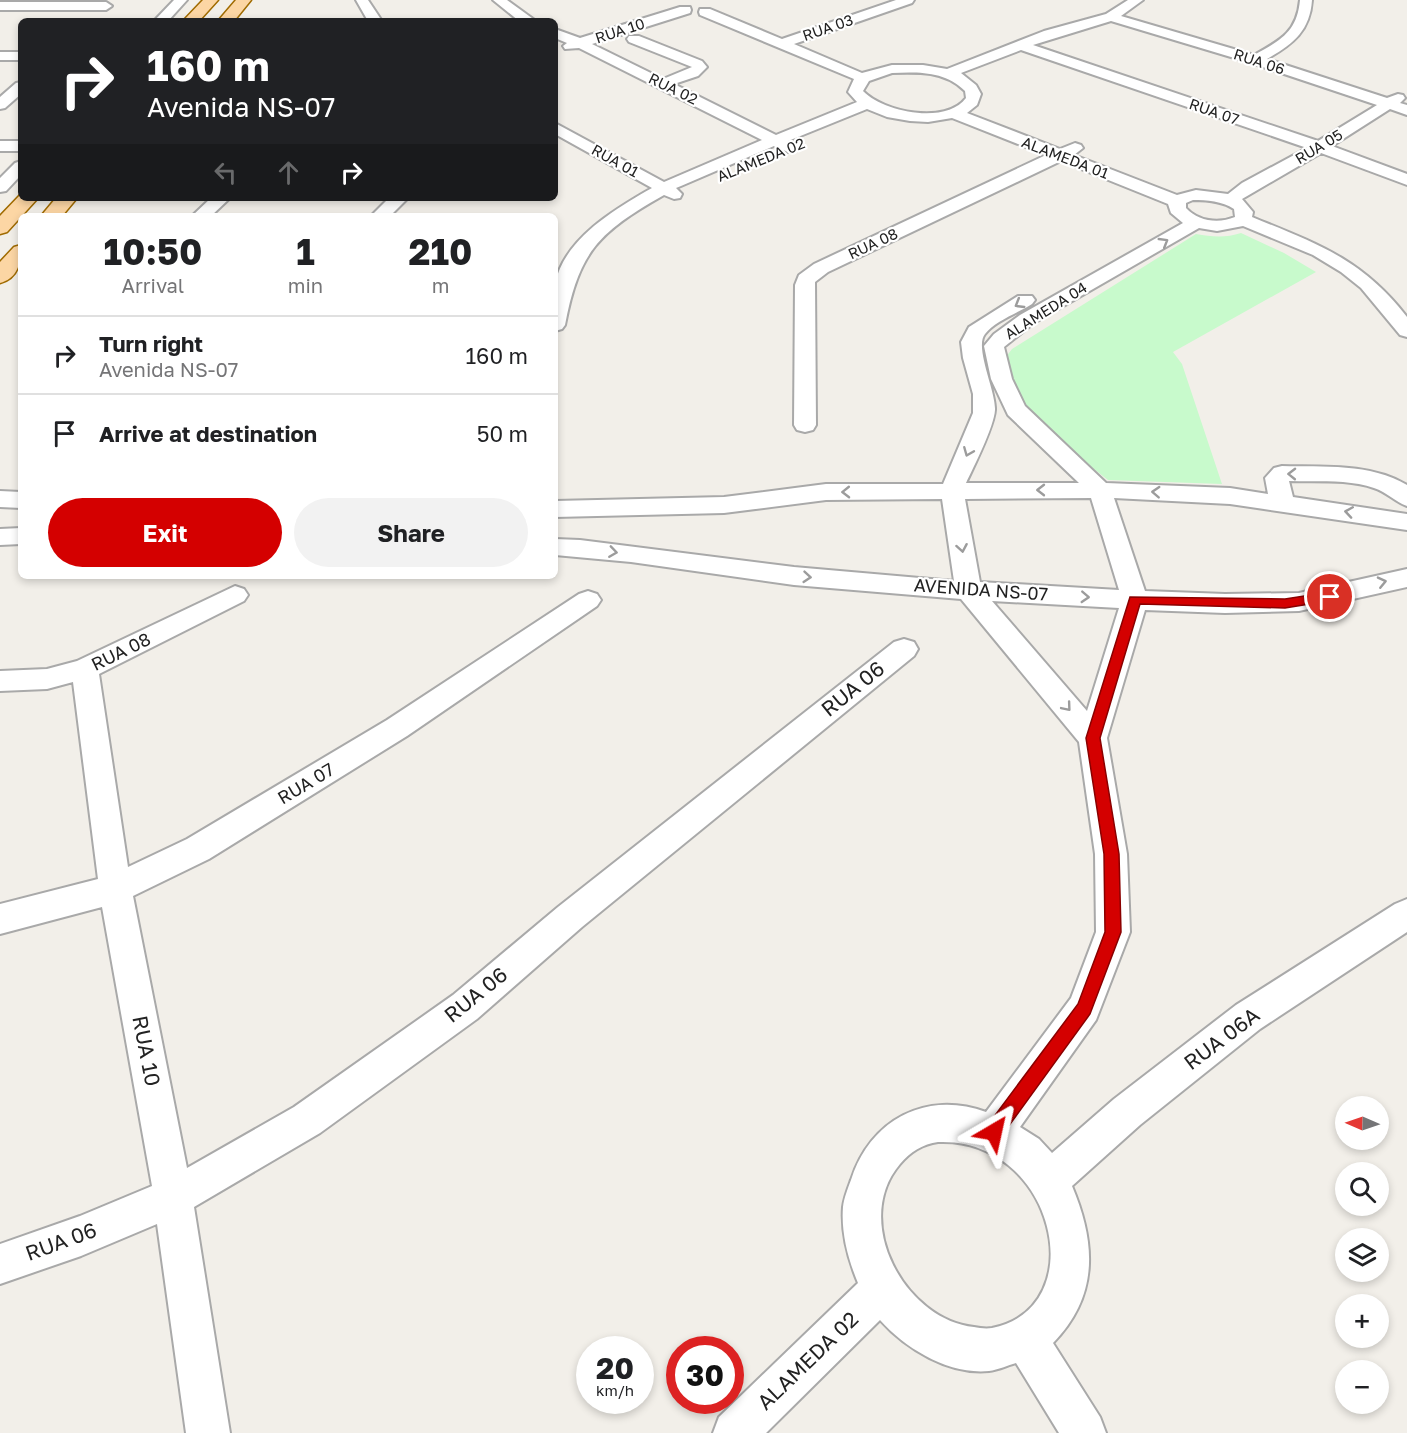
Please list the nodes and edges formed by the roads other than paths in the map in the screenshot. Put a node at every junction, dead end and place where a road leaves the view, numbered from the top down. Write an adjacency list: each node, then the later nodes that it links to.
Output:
1 (181, 0): 15 (street)
2 (211, 0): 16 (main road)
3 (244, 0): 17 (main road)
4 (362, 0): 18 (street)
5 (499, 0): 19 (street)
6 (908, 0): 22 (street, RUA 03)
7 (1137, 0): 13 (street)
8 (1306, 0): 29 (street)
9 (110, 3): 11 (street); 14 (street)
10 (684, 5): 12 (street); 23 (street, RUA 10)
11 (0, 6)
12 (715, 9): 22 (street); 24 (street)
13 (1111, 17): 25 (street); 29 (street, RUA 06)
14 (93, 18)
15 (164, 18)
16 (194, 18)
17 (229, 18)
18 (373, 18)
19 (524, 18)
20 (558, 34): 23 (street, RUA 02)
21 (634, 39): 32 (street)
22 (796, 39): 24 (street, RUA 03); 30 (street)
23 (580, 43): 26 (street, RUA 10); 32 (street, RUA 02)
24 (781, 44): 30 (street)
25 (1026, 47): 31 (street); 45 (street, RUA 07)
26 (558, 50)
27 (0, 56): 28 (street)
28 (18, 56)
29 (1256, 60): 35 (street, RUA 06)
30 (869, 75): 31 (street); 38 (street)
31 (953, 77): 37 (street)
32 (663, 84): 42 (street, RUA 02)
33 (18, 89): 36 (street)
34 (1407, 92): 35 (street, RUA 05)
35 (1388, 104): 39 (street, RUA 06); 45 (street, RUA 05)
36 (0, 105)
37 (969, 106): 40 (street); 46 (street, ALAMEDA 01)
38 (873, 107): 40 (street); 42 (street, ALAMEDA 02)
39 (1407, 110)
40 (953, 114): 46 (street, ALAMEDA 01)
41 (558, 130): 50 (street, RUA 01)
42 (783, 145): 50 (street, ALAMEDA 02)
43 (0, 146): 44 (street)
44 (18, 146)
45 (1320, 147): 48 (street, RUA 07); 55 (street, RUA 05)
46 (1068, 152): 56 (street, ALAMEDA 01); 67 (street, RUA 08)
47 (18, 169): 49 (street)
48 (1407, 180)
49 (0, 187)
50 (668, 190): 65 (street, ALAMEDA 02)
51 (25, 201): 61 (main road)
52 (64, 201): 57 (main road)
53 (218, 201): 58 (street)
54 (396, 201): 59 (street)
55 (1231, 201): 56 (street); 60 (street)
56 (1186, 208): 60 (street); 63 (street, ALAMEDA 04)
57 (54, 213)
58 (204, 213)
59 (383, 213)
60 (1243, 220): 66 (street)
61 (0, 228)
62 (18, 255): 64 (main road)
63 (1121, 256): 68 (street, ALAMEDA 04, one-way to 68); 69 (street, ALAMEDA 04)
64 (0, 276)
65 (558, 314)
66 (1407, 331)
67 (805, 425)
68 (952, 490): 69 (street, one-way to 68); 74 (street, one-way to 74); 80 (street, one-way to 80)
69 (1100, 490): 73 (street, one-way to 69); 83 (street)
70 (1407, 498): 73 (street, one-way to 73)
71 (0, 499): 72 (street)
72 (18, 500)
73 (1282, 503): 75 (street, one-way to 73)
74 (558, 509)
75 (1407, 522)
76 (0, 537): 77 (street)
77 (18, 537)
78 (558, 547): 80 (street, AVENIDA NS-07, one-way to 80)
79 (1407, 578): 83 (street, AVENIDA NS-07, one-way to 79)
80 (969, 591): 83 (street, AVENIDA NS-07, one-way to 83); 87 (street, one-way to 87)
81 (235, 595): 85 (street, RUA 08)
82 (588, 600): 88 (street, RUA 07)
83 (1135, 600): 87 (street)
84 (904, 649): 93 (street, RUA 06)
85 (86, 669): 86 (street, RUA 08); 88 (street, RUA 10)
86 (0, 681)
87 (1093, 738): 91 (street)
88 (115, 889): 90 (street, RUA 07); 93 (street, RUA 10)
89 (1407, 914): 92 (street, RUA 06A)
90 (0, 919)
91 (994, 1132): 92 (street); 95 (street)
92 (1049, 1181): 96 (street)
93 (173, 1197): 94 (street, RUA 06); 97 (street, RUA 10)
94 (0, 1264)
95 (882, 1289): 96 (street); 98 (street, ALAMEDA 02)
96 (1026, 1339): 99 (street)
97 (208, 1433)
98 (735, 1433)
99 (1084, 1433)

